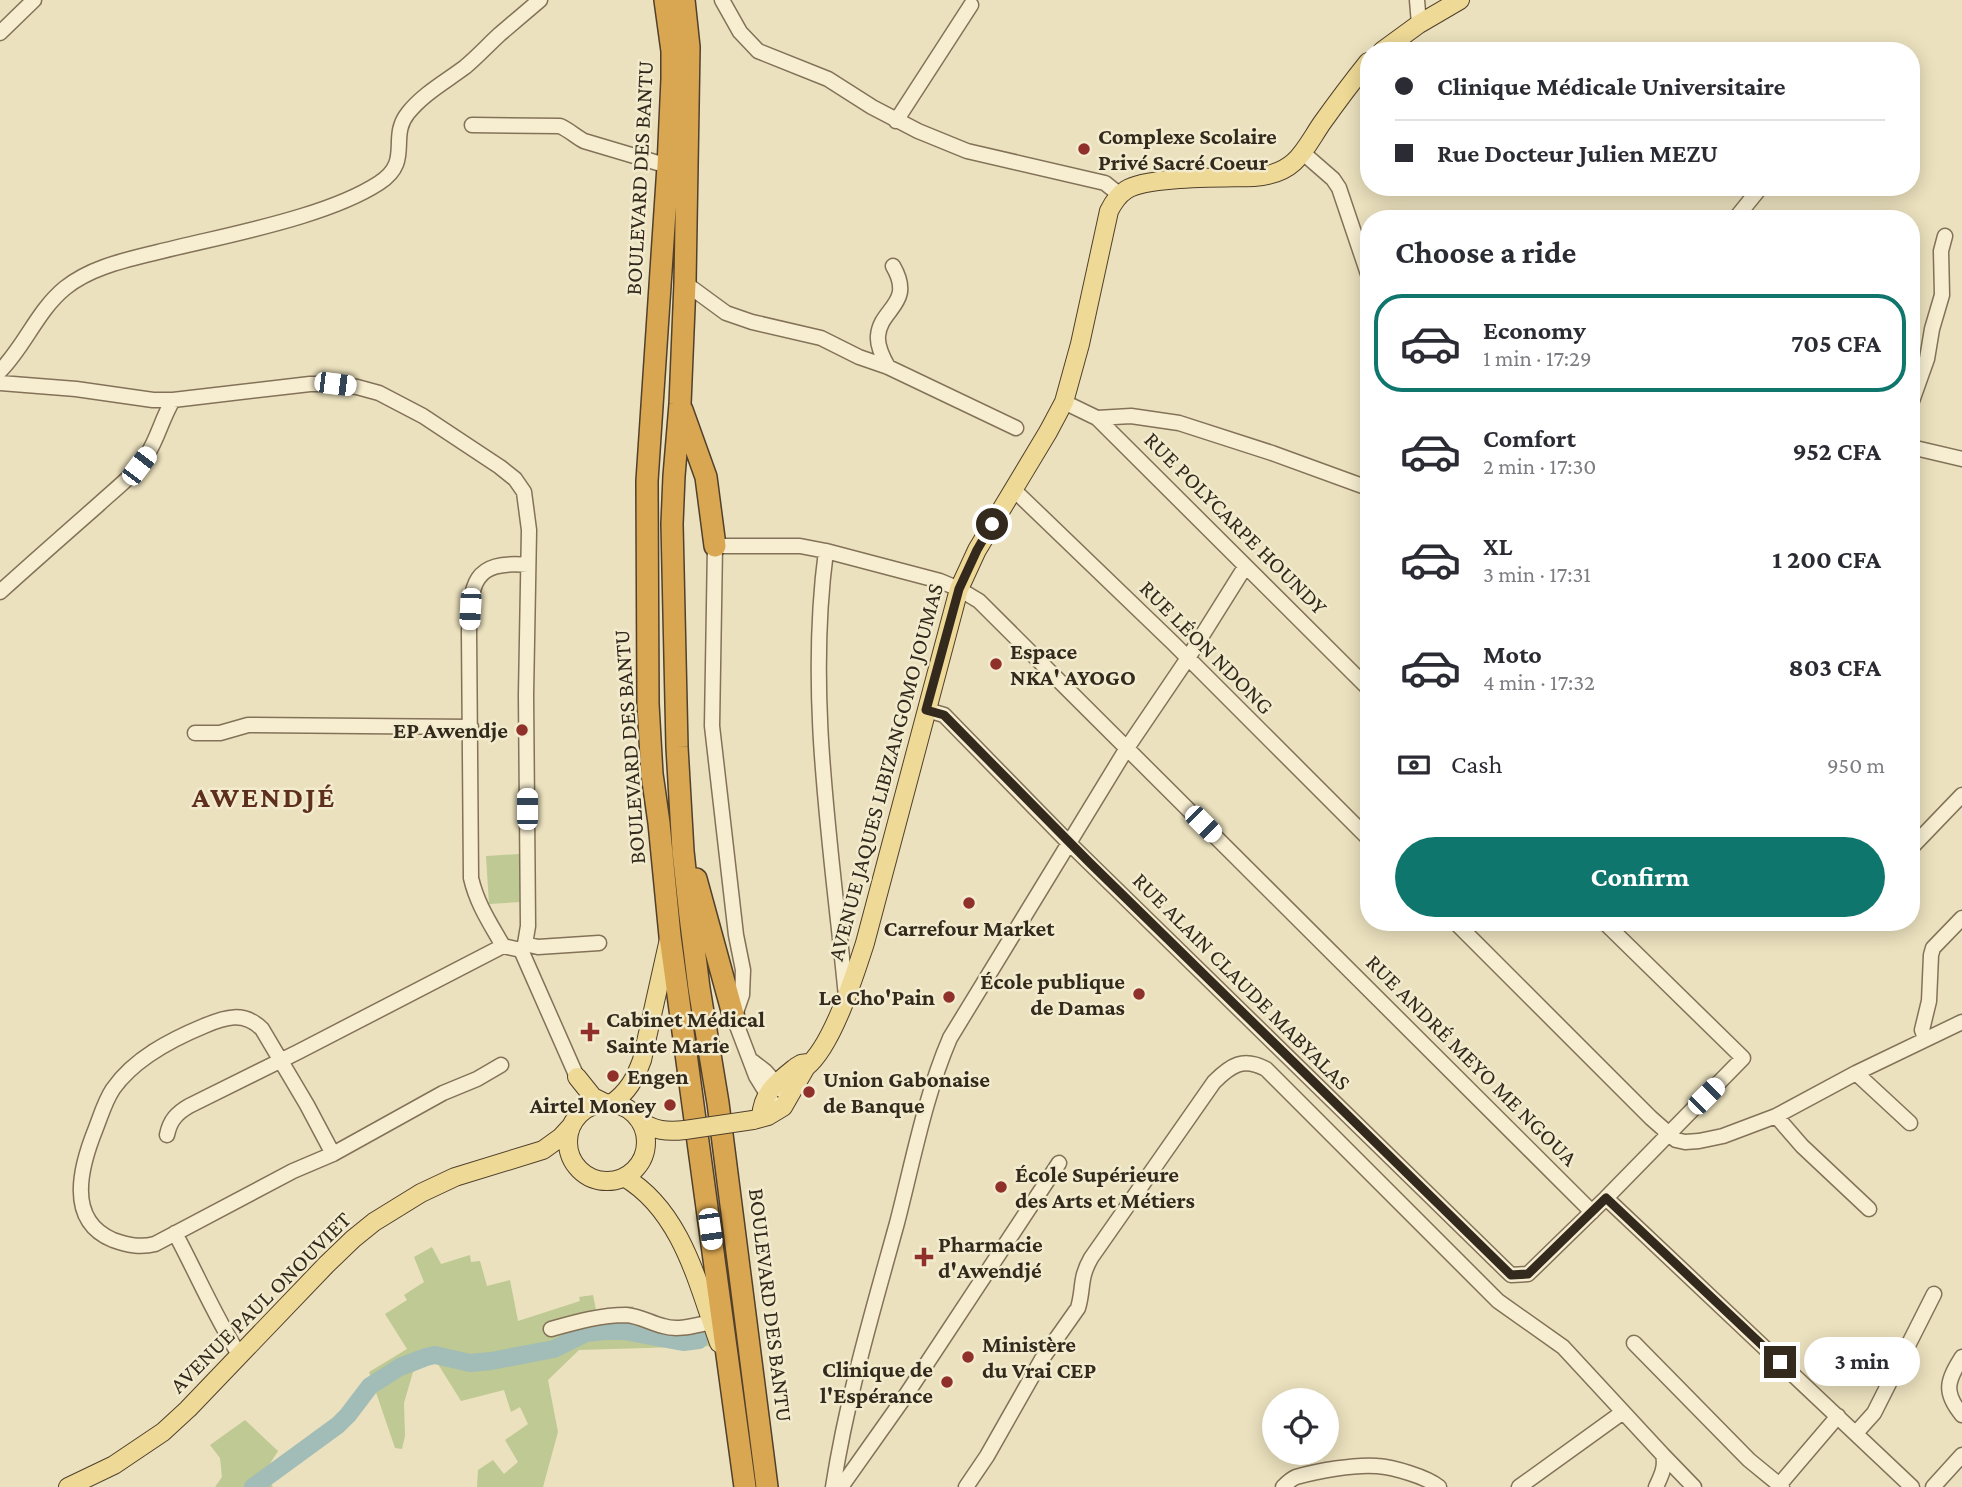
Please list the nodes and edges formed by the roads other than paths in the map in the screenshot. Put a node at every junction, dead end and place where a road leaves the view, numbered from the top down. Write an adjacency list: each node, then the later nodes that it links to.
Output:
1 (34, 0): 10 (street)
2 (540, 0): 25 (street)
3 (665, 0): 16 (highway, BOULEVARD DES BANTU)
4 (684, 0): 23 (highway, BOULEVARD DES BANTU)
5 (722, 0): 13 (street)
6 (1417, 0): 9 (street)
7 (1460, 0): 9 (main road)
8 (971, 5): 13 (street)
9 (1419, 24): 11 (main road)
10 (0, 33)
11 (1394, 42)
12 (1360, 72): 15 (main road)
13 (896, 121): 17 (street)
14 (472, 125): 16 (street)
15 (1302, 152): 17 (main road); 21 (street)
16 (668, 166): 57 (highway, BOULEVARD DES BANTU)
17 (1120, 195): 29 (main road, AVENUE JAQUES LIBIZANGOMO JOUMAS)
18 (1754, 196): 19 (street)
19 (1742, 210)
20 (1945, 236): 26 (street)
21 (1360, 250)
22 (893, 266): 24 (street)
23 (685, 282): 24 (street); 30 (highway, BOULEVARD DES BANTU)
24 (888, 367): 32 (street)
25 (0, 371)
26 (1920, 379)
27 (0, 383): 28 (street)
28 (173, 400): 39 (street); 42 (street)
29 (1063, 402): 31 (street, RUE POLYCARPE HOUNDY); 36 (main road, AVENUE JAQUES LIBIZANGOMO JOUMAS)
30 (680, 404): 37 (highway); 53 (highway, BOULEVARD DES BANTU)
31 (1097, 418): 35 (street); 40 (street, RUE POLYCARPE HOUNDY)
32 (1016, 428)
33 (1920, 449): 34 (street)
34 (1962, 459)
35 (1360, 485)
36 (1013, 489): 41 (main road, AVENUE JAQUES LIBIZANGOMO JOUMAS); 43 (street, RUE LÉON NDONG)
37 (715, 546): 38 (street, RUE ANDRÉ MEYO ME NGOUA); 61 (street)
38 (826, 551): 41 (street, RUE ANDRÉ MEYO ME NGOUA); 62 (street)
39 (528, 565): 46 (street); 60 (street)
40 (1245, 567): 43 (street); 44 (street, RUE POLYCARPE HOUNDY)
41 (959, 589): 45 (main road, AVENUE JAQUES LIBIZANGOMO JOUMAS); 48 (street, RUE ANDRÉ MEYO ME NGOUA)
42 (0, 592)
43 (1188, 658): 48 (street); 50 (street, RUE LÉON NDONG)
44 (1360, 680)
45 (926, 710): 52 (street, RUE ALAIN CLAUDE MABYALAS); 62 (main road, AVENUE JAQUES LIBIZANGOMO JOUMAS)
46 (471, 727): 47 (street); 59 (street)
47 (195, 733)
48 (1127, 748): 52 (street); 90 (street, RUE ANDRÉ MEYO ME NGOUA)
49 (1962, 794): 51 (street)
50 (1360, 830)
51 (1920, 838)
52 (1069, 843): 90 (street, RUE ALAIN CLAUDE MABYALAS); 105 (street)
53 (683, 850): 61 (highway); 110 (highway, BOULEVARD DES BANTU)
54 (1962, 918): 65 (street)
55 (1464, 931): 80 (street)
56 (1613, 931): 80 (street)
57 (670, 936): 72 (main road); 98 (highway, BOULEVARD DES BANTU)
58 (599, 943): 60 (street)
59 (503, 946): 60 (street); 66 (street)
60 (523, 947): 70 (street)
61 (734, 974): 63 (highway)
62 (846, 998): 67 (main road, AVENUE JAQUES LIBIZANGOMO JOUMAS)
63 (734, 1018): 71 (street)
64 (1962, 1022): 65 (street)
65 (1925, 1038): 69 (street)
66 (279, 1061): 81 (street); 83 (street); 91 (street)
67 (812, 1062): 71 (main road); 73 (main road, AVENUE JAQUES LIBIZANGOMO JOUMAS)
68 (501, 1065): 83 (street)
69 (1856, 1073): 74 (street); 78 (street)
70 (577, 1077): 72 (main road); 77 (main road)
71 (771, 1089): 73 (street); 76 (main road)
72 (608, 1103): 75 (main road); 77 (main road)
73 (782, 1108): 76 (main road)
74 (1776, 1116): 80 (street); 89 (street)
75 (639, 1119): 79 (main road); 84 (main road)
76 (757, 1119): 79 (main road, bridge)
77 (575, 1120): 82 (main road, AVENUE PAUL ONOUVIET); 86 (main road)
78 (1910, 1123)
79 (678, 1131): 84 (main road)
80 (1668, 1134): 88 (street)
81 (167, 1135)
82 (534, 1153): 86 (main road); 96 (main road, AVENUE PAUL ONOUVIET)
83 (333, 1154): 91 (street)
84 (643, 1157): 87 (main road)
85 (1059, 1163): 106 (street)
86 (575, 1167): 87 (main road)
87 (624, 1177): 93 (main road)
88 (1606, 1198): 90 (street); 101 (street)
89 (1869, 1209)
90 (1592, 1212)
91 (175, 1233): 96 (street)
92 (1934, 1294): 102 (street)
93 (712, 1322): 94 (street); 98 (main road)
94 (551, 1329)
95 (1634, 1343): 107 (street)
96 (240, 1356): 108 (main road, AVENUE PAUL ONOUVIET)
97 (1962, 1357): 100 (street)
98 (728, 1373): 109 (highway, BOULEVARD DES BANTU)
99 (1623, 1412): 103 (street); 113 (street); 116 (street)
100 (1962, 1415)
101 (1838, 1416): 102 (street); 107 (street)
102 (1856, 1433): 119 (street)
103 (1662, 1455): 117 (street); 118 (street)
104 (1962, 1455): 120 (street)
105 (837, 1457): 106 (street); 111 (street)
106 (861, 1461): 112 (street)
107 (1781, 1485)
108 (68, 1487)
109 (745, 1487)
110 (767, 1487)
111 (833, 1487)
112 (841, 1487)
113 (966, 1487)
114 (1283, 1487): 115 (street)
115 (1439, 1487)
116 (1519, 1487)
117 (1656, 1487)
118 (1694, 1487)
119 (1912, 1487)
120 (1933, 1487)

